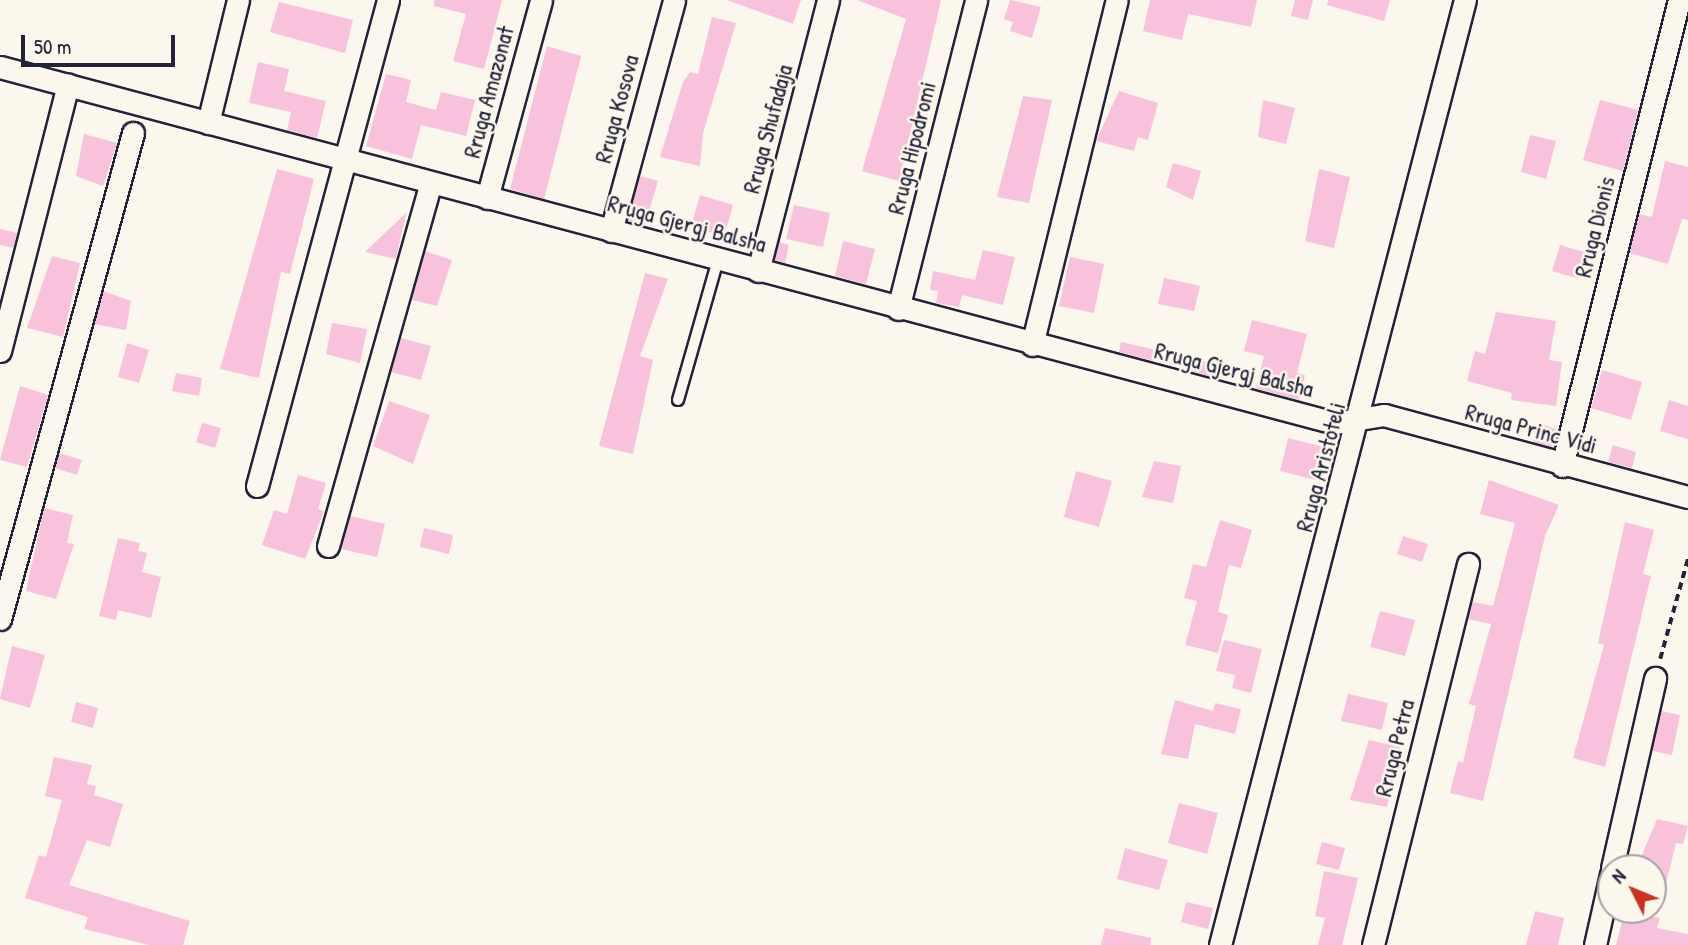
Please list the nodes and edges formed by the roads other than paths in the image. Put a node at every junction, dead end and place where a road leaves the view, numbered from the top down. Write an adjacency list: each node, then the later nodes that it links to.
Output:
1 (238, 0): 12 (street)
2 (388, 0): 14 (street)
3 (541, 0): 16 (street, Rruga Amazonat)
4 (674, 0): 17 (street, Rruga Kosova)
5 (828, 0): 19 (street, Rruga Shufadaja)
6 (976, 0): 20 (street, Rruga Hipodromi)
7 (1117, 0): 21 (street)
8 (1465, 0): 24 (street, Rruga Aristoteli)
9 (1679, 0): 25 (street, Rruga Dionis)
10 (0, 67): 11 (street, Rruga Gjergj Balsha)
11 (68, 85): 12 (street, Rruga Gjergj Balsha); 22 (street)
12 (208, 123): 14 (street, Rruga Gjergj Balsha)
13 (133, 133): 30 (street)
14 (348, 160): 15 (street, Rruga Gjergj Balsha); 26 (street)
15 (431, 183): 16 (street, Rruga Gjergj Balsha); 28 (street)
16 (487, 198): 17 (street, Rruga Gjergj Balsha)
17 (611, 231): 18 (street, Rruga Gjergj Balsha)
18 (718, 260): 19 (street, Rruga Gjergj Balsha); 23 (lane)
19 (758, 271): 20 (street, Rruga Gjergj Balsha)
20 (898, 309): 21 (street, Rruga Gjergj Balsha)
21 (1032, 345): 24 (street, Rruga Gjergj Balsha)
22 (0, 351)
23 (678, 400)
24 (1361, 419): 25 (street, Rruga Princ Vidi); 34 (street, Rruga Aristoteli)
25 (1562, 466): 27 (street, Rruga Princ Vidi)
26 (257, 486)
27 (1688, 497)
28 (328, 546)
29 (1468, 564): 35 (street, Rruga Petra)
30 (0, 619)
31 (1655, 678): 32 (street)
32 (1615, 854)
33 (1600, 924): 36 (street)
34 (1220, 945)
35 (1373, 945)
36 (1595, 945)

